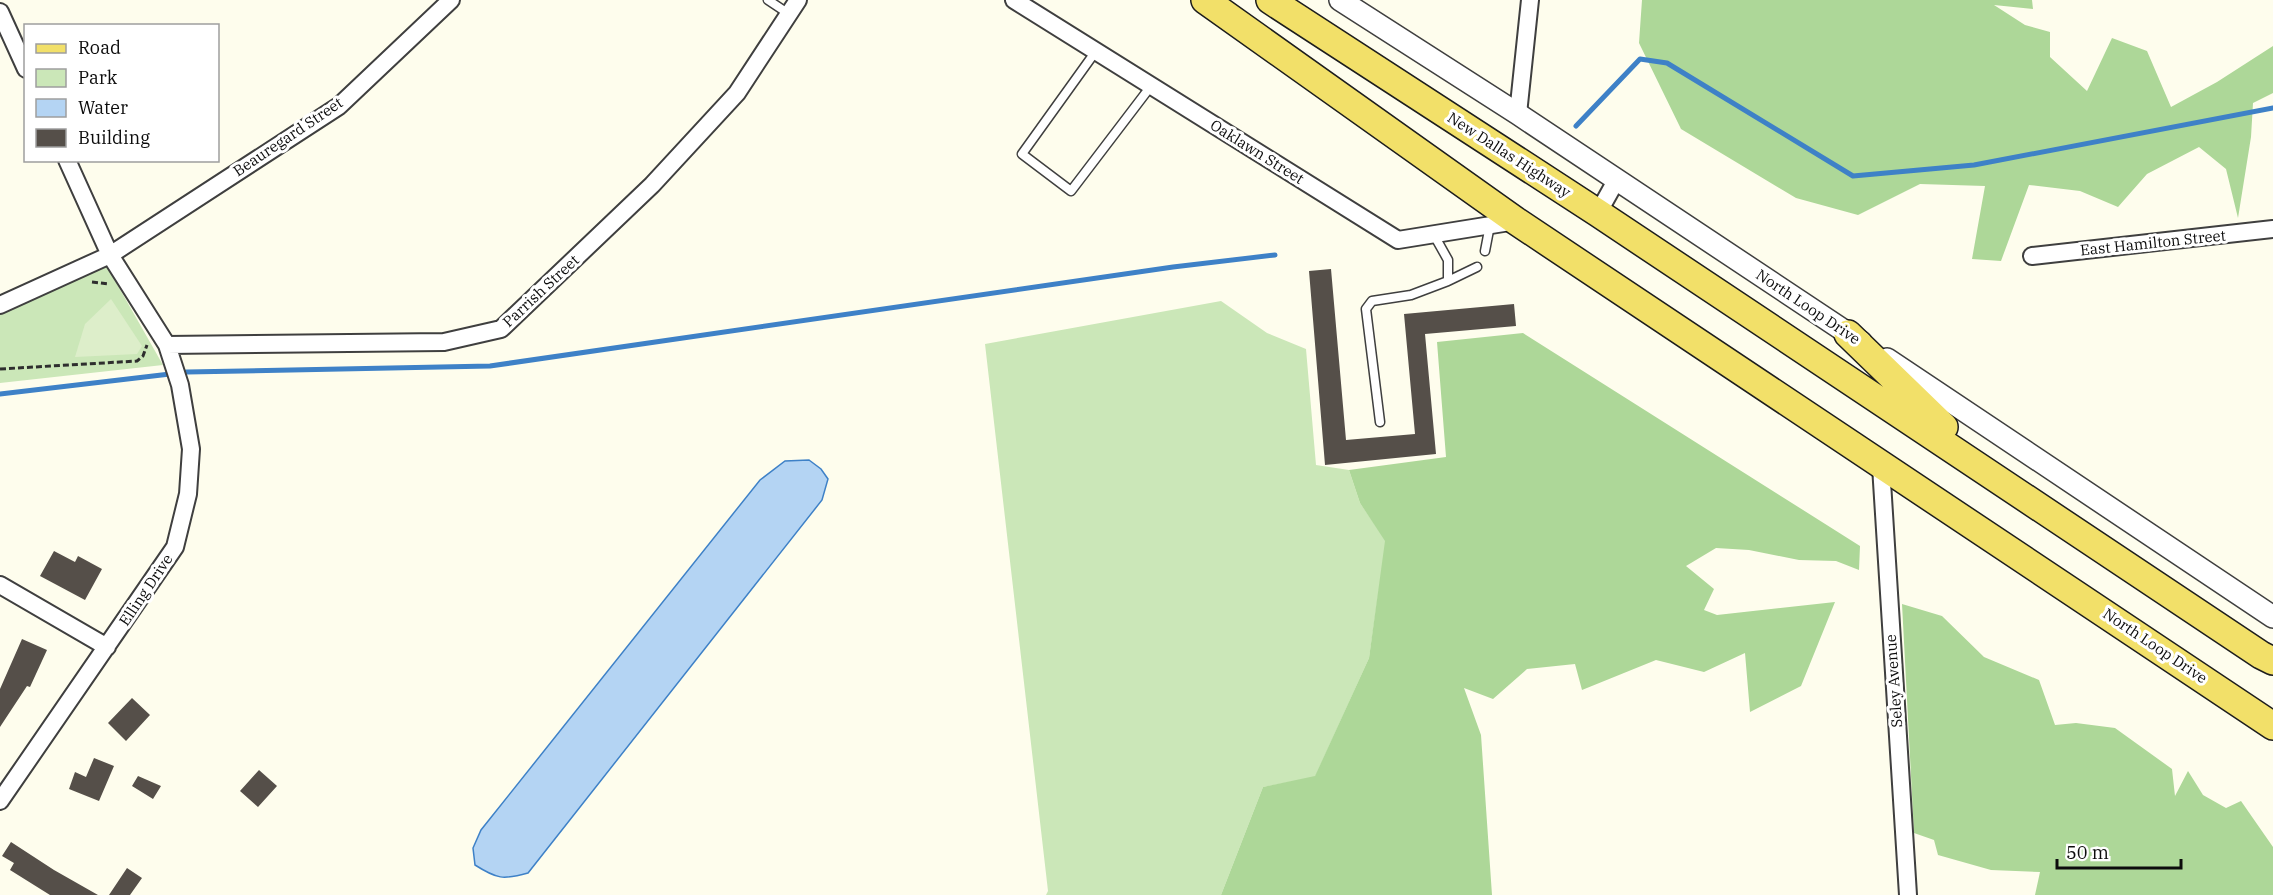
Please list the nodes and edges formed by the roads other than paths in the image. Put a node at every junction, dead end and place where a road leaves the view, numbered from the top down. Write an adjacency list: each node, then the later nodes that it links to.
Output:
1 (452, 0): 21 (street, Beauregard Street)
2 (768, 0): 8 (lane)
3 (1014, 0): 10 (street, Oaklawn Street)
4 (1205, 0): 17 (main road, North Loop Drive)
5 (1270, 0): 16 (main road, New Dallas Highway)
6 (1340, 0): 13 (street, North Loop Drive)
7 (1530, 0): 13 (street)
8 (793, 7): 27 (street, Parrish Street)
9 (0, 12): 11 (street)
10 (1096, 51): 12 (street, Oaklawn Street); 12 (lane)
11 (24, 65)
12 (1151, 86): 19 (street, Oaklawn Street)
13 (1518, 114): 15 (street, North Loop Drive)
14 (68, 162): 21 (street, Elling Drive)
15 (1617, 179): 16 (street); 26 (street, North Loop Drive)
16 (1598, 213): 30 (main road, New Dallas Highway)
17 (1503, 224): 19 (street, Oaklawn Street); 20 (lane); 29 (main road, North Loop Drive)
18 (2273, 229): 22 (street, East Hamilton Street)
19 (1434, 235): 24 (lane)
20 (1485, 251)
21 (110, 255): 25 (street); 27 (street, Elling Drive)
22 (2032, 256)
23 (1477, 267): 24 (lane)
24 (1448, 280): 28 (lane)
25 (0, 305)
26 (1848, 334): 30 (main road); 32 (street, North Loop Drive)
27 (168, 351): 33 (street, Elling Drive)
28 (1380, 422)
29 (1881, 466): 35 (main road, North Loop Drive); 37 (street, Seley Avenue)
30 (1990, 472): 34 (main road)
31 (0, 585): 33 (street)
32 (2273, 617)
33 (107, 647): 36 (street, Elling Drive)
34 (2273, 661)
35 (2273, 726)
36 (0, 801)
37 (1908, 895)

